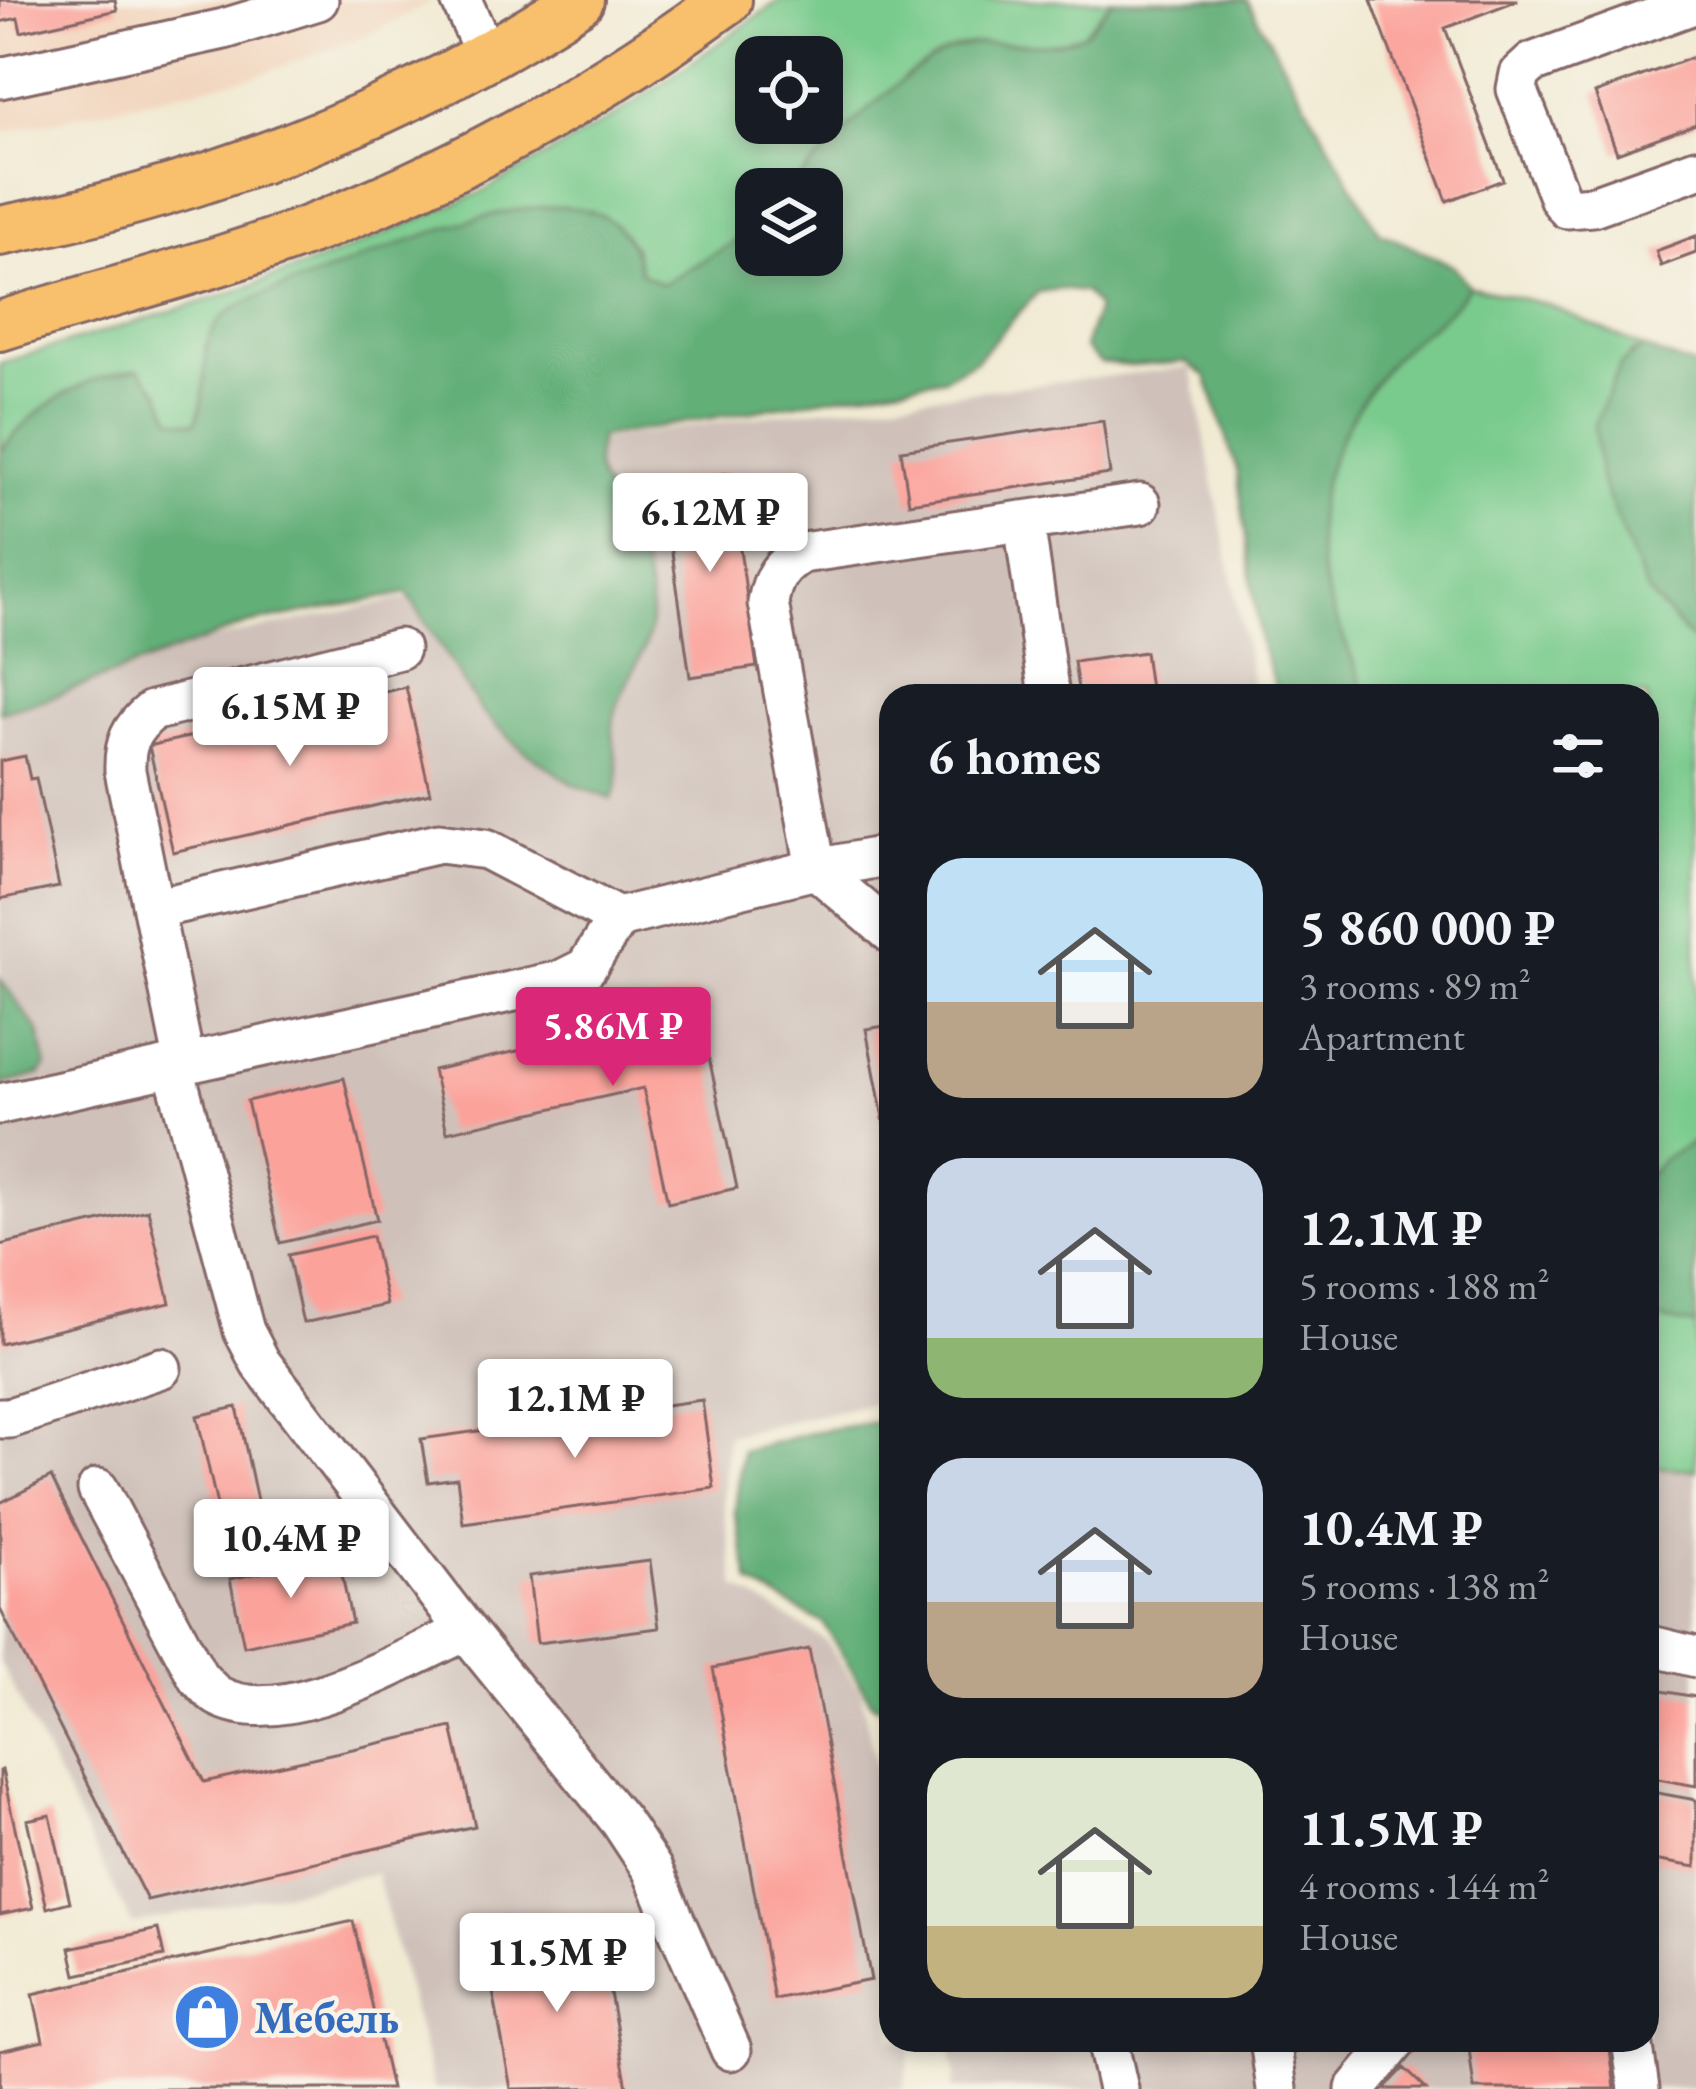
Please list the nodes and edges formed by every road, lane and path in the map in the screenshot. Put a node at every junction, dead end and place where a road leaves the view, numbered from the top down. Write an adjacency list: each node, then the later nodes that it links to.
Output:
1 (318, 0): 8 (lane)
2 (461, 0): 7 (lane)
3 (579, 0): 7 (main road)
4 (681, 0): 11 (main road)
5 (727, 0): 10 (main road)
6 (1696, 3): 9 (lane)
7 (487, 57): 12 (main road)
8 (0, 78)
9 (1696, 169)
10 (406, 190): 11 (main road); 14 (main road)
11 (235, 228): 13 (main road); 14 (main road)
12 (0, 231)
13 (0, 290)
14 (55, 309): 15 (main road)
15 (0, 326)
16 (1140, 504): 17 (lane)
17 (1024, 522): 19 (lane); 21 (lane)
18 (399, 649): 22 (lane)
19 (1047, 684)
20 (879, 857): 21 (lane)
21 (816, 869): 23 (lane); 24 (lane)
22 (153, 909): 23 (lane); 25 (lane)
23 (618, 918): 25 (lane)
24 (879, 923)
25 (180, 1066): 26 (lane); 30 (lane)
26 (0, 1104)
27 (161, 1368): 28 (lane)
28 (0, 1418)
29 (98, 1489): 30 (lane)
30 (466, 1631): 33 (lane)
31 (1659, 1648): 32 (lane)
32 (1696, 1657)
33 (731, 2050)
34 (1110, 2052): 38 (lane)
35 (1272, 2052): 39 (lane)
36 (1387, 2052): 40 (lane)
37 (1634, 2052): 41 (lane)
38 (1118, 2089)
39 (1277, 2089)
40 (1356, 2089)
41 (1639, 2089)

